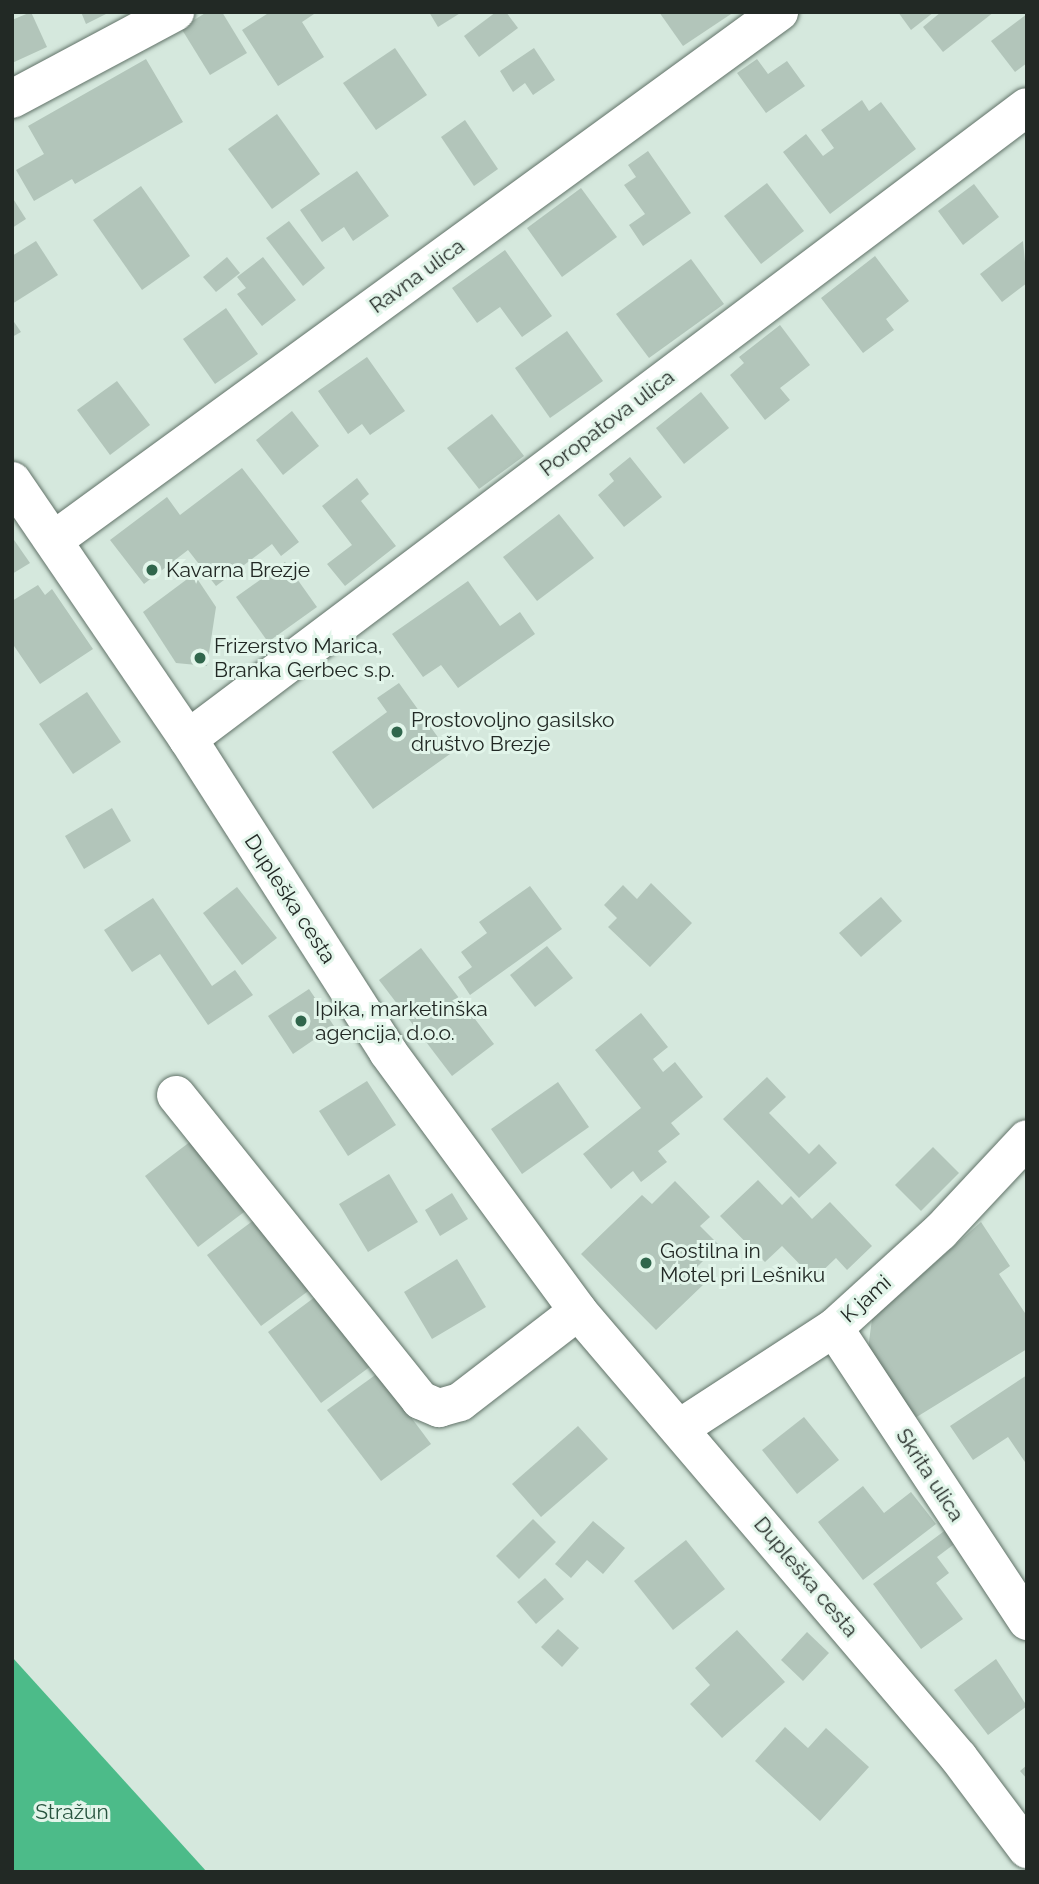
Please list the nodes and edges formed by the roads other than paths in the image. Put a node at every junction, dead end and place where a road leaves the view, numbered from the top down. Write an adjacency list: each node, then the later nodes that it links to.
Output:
1 (175, 12): 3 (street)
2 (779, 12): 6 (street, Ravna ulica)
3 (12, 99)
4 (1027, 107): 7 (street, Poropatova ulica)
5 (12, 481): 6 (street, Dupleška cesta)
6 (54, 540): 7 (street, Dupleška cesta)
7 (188, 739): 10 (street, Dupleška cesta)
8 (176, 1095): 10 (street)
9 (1027, 1139): 11 (street, K jami)
10 (578, 1311): 12 (street, Dupleška cesta)
11 (834, 1328): 12 (street, K jami); 13 (street, Skrita ulica)
12 (680, 1428): 14 (street, Dupleška cesta)
13 (1027, 1621)
14 (1027, 1849)

